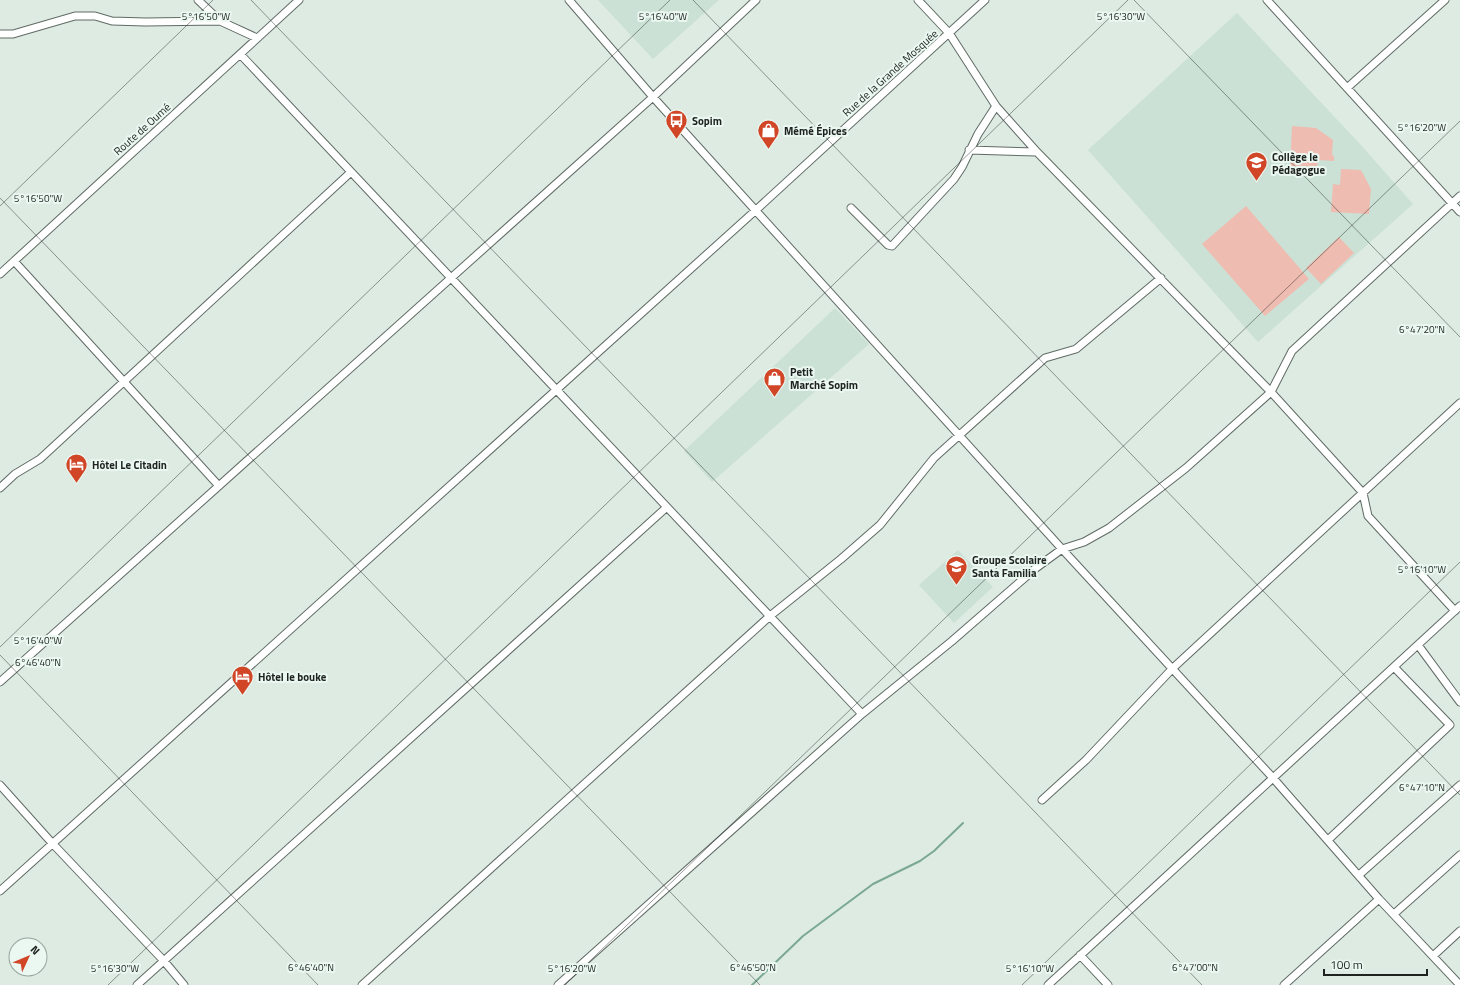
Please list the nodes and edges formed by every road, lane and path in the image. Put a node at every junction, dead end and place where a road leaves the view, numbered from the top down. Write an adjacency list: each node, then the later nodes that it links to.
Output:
1 (198, 0): 9 (street)
2 (299, 0): 12 (street, Route de Oumé)
3 (569, 0): 15 (street)
4 (756, 0): 15 (street)
5 (918, 0): 10 (street)
6 (985, 0): 10 (street, Rue de la Grande Mosquée)
7 (1267, 0): 14 (street)
8 (1445, 0): 14 (street)
9 (220, 21): 11 (street); 12 (street)
10 (949, 33): 16 (street); 23 (street, Rue de la Grande Mosquée)
11 (0, 34)
12 (257, 38): 13 (street, Route de Oumé)
13 (240, 54): 19 (street); 25 (street, Route de Oumé)
14 (1347, 88): 21 (street)
15 (654, 97): 23 (street); 27 (street)
16 (996, 106): 17 (street); 18 (street)
17 (969, 150): 18 (street); 22 (street)
18 (1037, 152): 28 (street)
19 (351, 172): 27 (street); 29 (street)
20 (1460, 196): 21 (street)
21 (1452, 204): 24 (street); 31 (street)
22 (851, 208)
23 (756, 210): 30 (street, Rue de la Grande Mosquée); 33 (street)
24 (1460, 212)
25 (14, 261): 26 (street, Route de Oumé); 29 (street)
26 (0, 274)
27 (451, 278): 30 (street); 34 (street)
28 (1161, 278): 31 (street); 33 (street)
29 (124, 382): 34 (street); 35 (street)
30 (556, 389): 37 (street); 52 (street, Rue de la Grande Mosquée)
31 (1271, 392): 36 (street); 38 (street)
32 (1460, 403): 36 (street)
33 (960, 434): 38 (street); 40 (street)
34 (219, 486): 44 (street)
35 (0, 488)
36 (1362, 493): 39 (street); 43 (street)
37 (667, 507): 40 (street); 61 (street)
38 (1062, 548): 43 (street); 46 (street)
39 (1458, 608): 41 (street)
40 (770, 616): 46 (street); 64 (street)
41 (1418, 645): 42 (street); 45 (street)
42 (1394, 667): 47 (street); 51 (street)
43 (1173, 668): 47 (street); 50 (street)
44 (0, 682)
45 (1460, 702)
46 (862, 714): 65 (street)
47 (1273, 778): 51 (street); 59 (street)
48 (0, 785): 52 (street)
49 (1460, 785): 54 (street)
50 (1042, 800)
51 (1328, 840): 54 (street)
52 (52, 843): 55 (street, Rue de la Grande Mosquée); 61 (street)
53 (1460, 855): 57 (street)
54 (1359, 875): 56 (street)
55 (0, 891)
56 (1379, 899): 57 (street); 68 (street)
57 (1394, 914): 60 (street)
58 (1460, 931): 60 (street)
59 (1080, 955): 66 (street); 67 (street)
60 (1433, 956): 69 (street)
61 (164, 961): 62 (street); 63 (street)
62 (138, 985)
63 (184, 985)
64 (362, 985)
65 (558, 985)
66 (1048, 985)
67 (1108, 985)
68 (1284, 985)
69 (1460, 985)

